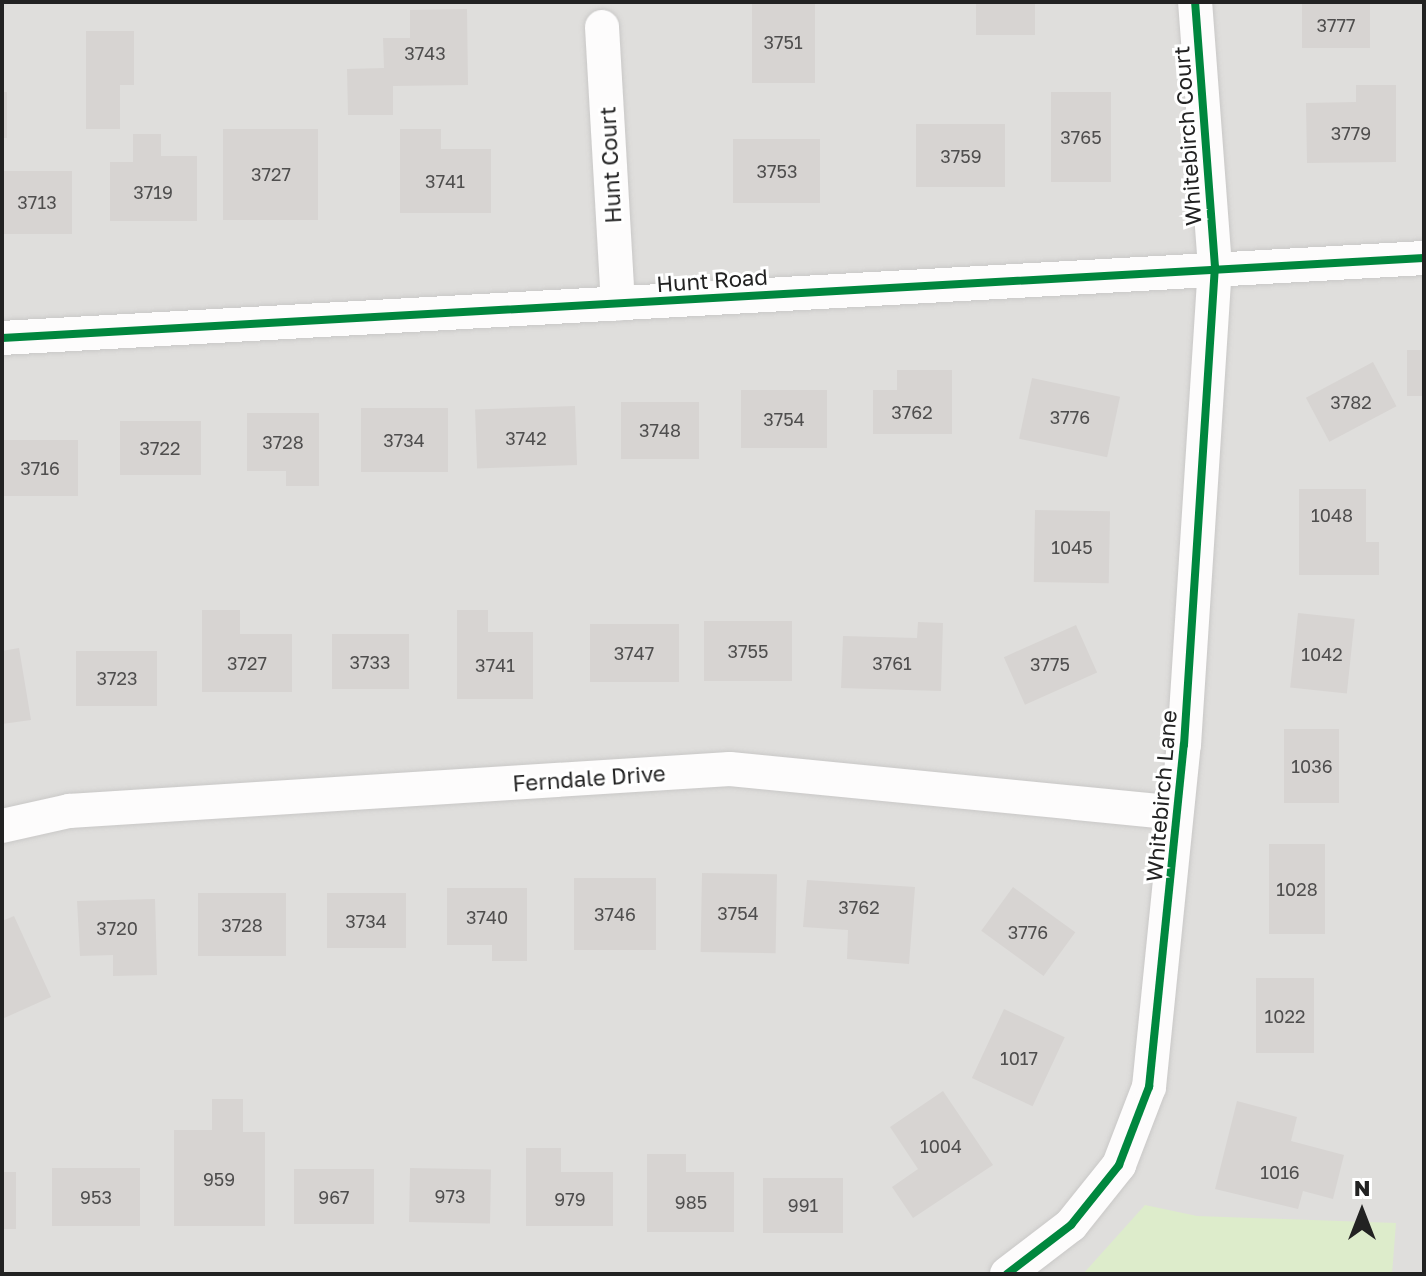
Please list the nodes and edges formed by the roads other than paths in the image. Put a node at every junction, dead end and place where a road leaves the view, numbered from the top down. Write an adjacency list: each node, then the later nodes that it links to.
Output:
1 (1195, 2): 4 (street, Whitebirch Court)
2 (602, 27): 5 (street, Hunt Court)
3 (1424, 258): 4 (street, Hunt Road)
4 (1215, 267): 5 (street, Hunt Road); 7 (street, Whitebirch Lane)
5 (618, 304): 6 (street, Hunt Road)
6 (2, 338)
7 (1176, 813): 8 (street, Ferndale Drive); 9 (street, Whitebirch Lane)
8 (2, 826)
9 (1007, 1274)

